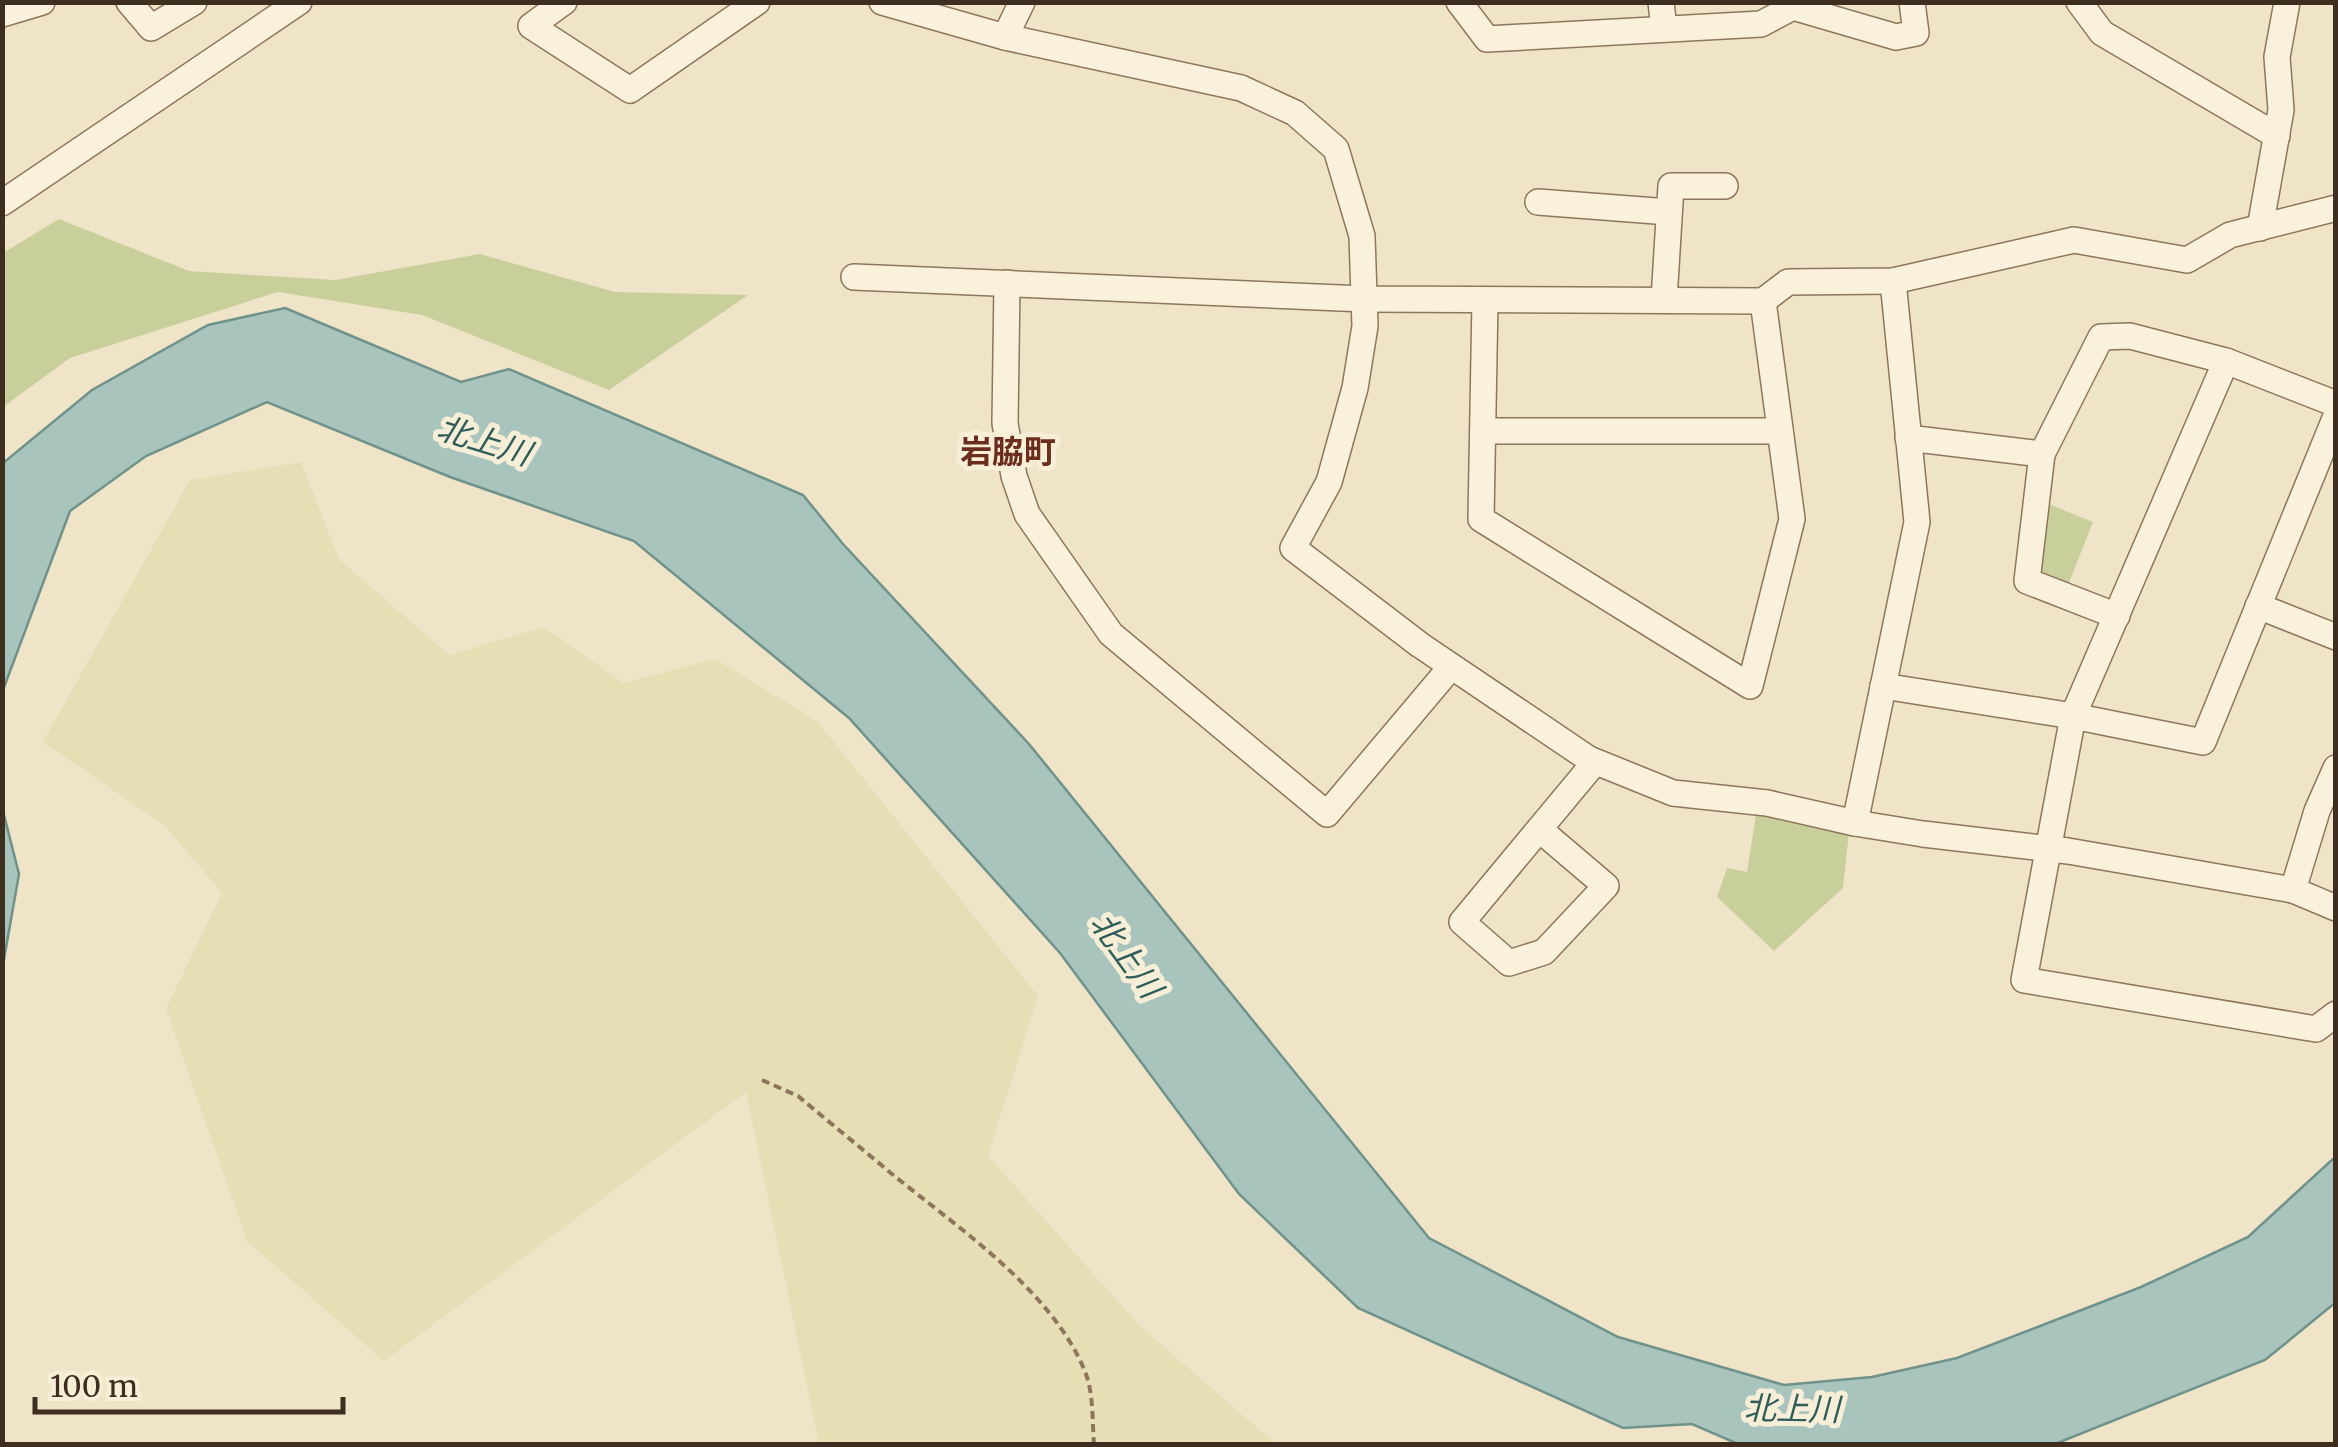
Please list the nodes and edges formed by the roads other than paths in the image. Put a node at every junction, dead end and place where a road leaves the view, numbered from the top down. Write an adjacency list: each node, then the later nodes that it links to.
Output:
1 (42, 2): 14 (street)
2 (130, 2): 3 (street)
3 (194, 2)
4 (299, 2): 20 (street)
5 (564, 2): 13 (street)
6 (882, 2): 16 (street)
7 (1022, 2): 16 (street)
8 (1459, 2): 15 (street)
9 (1661, 2): 15 (street)
10 (1912, 2): 15 (street)
11 (2079, 2): 17 (street)
12 (2287, 2): 17 (street)
13 (742, 7)
14 (2, 14)
15 (1664, 29)
16 (1005, 37): 27 (street)
17 (2276, 136): 23 (street)
18 (1725, 186): 22 (street)
19 (1538, 202): 22 (street)
20 (2, 203)
21 (2336, 208): 23 (street)
22 (1669, 212): 29 (street)
23 (2260, 228): 25 (street)
24 (854, 276): 26 (street)
25 (1893, 281): 30 (street); 36 (street)
26 (1007, 284): 27 (street); 41 (street)
27 (1364, 299): 28 (street); 41 (street)
28 (1485, 300): 29 (street); 34 (street)
29 (1664, 300): 30 (street)
30 (1763, 301): 35 (street)
31 (2226, 361): 32 (street); 37 (street); 39 (street)
32 (2336, 404)
33 (2336, 416): 38 (street)
34 (1483, 431): 35 (street); 35 (street)
35 (1780, 431)
36 (1908, 438): 37 (street); 42 (street)
37 (2042, 454): 39 (street)
38 (2258, 606): 40 (street); 43 (street)
39 (2116, 616): 43 (street)
40 (2336, 638)
41 (1452, 666): 44 (street)
42 (1884, 686): 43 (street); 46 (street)
43 (2074, 716): 48 (street)
44 (1595, 762): 46 (street); 47 (street)
45 (2336, 768): 49 (street)
46 (1855, 824): 48 (street)
47 (1539, 829): 47 (street)
48 (2051, 850): 49 (street); 51 (street)
49 (2293, 890): 50 (street)
50 (2336, 908)
51 (2336, 1014)

